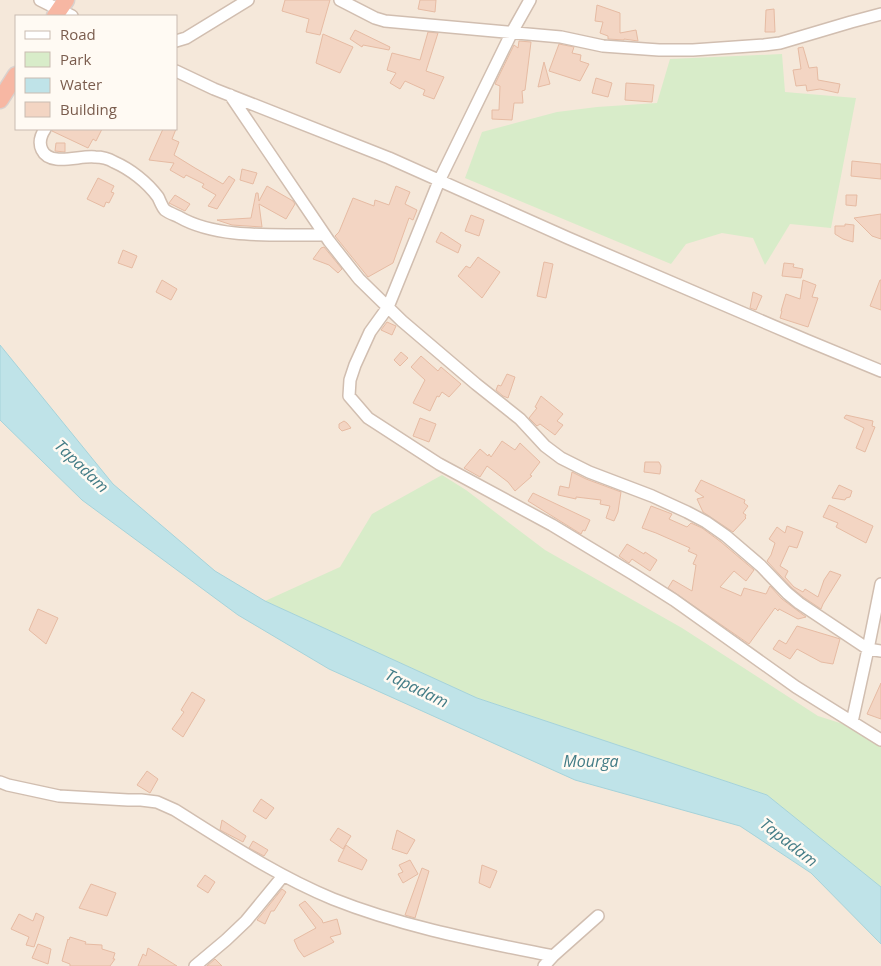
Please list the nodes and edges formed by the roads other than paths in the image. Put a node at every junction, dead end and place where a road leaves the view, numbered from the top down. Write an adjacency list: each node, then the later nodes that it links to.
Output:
1 (40, 0): 5 (street)
2 (248, 0): 8 (street)
3 (340, 0): 7 (street)
4 (530, 0): 7 (street)
5 (63, 10)
6 (881, 14): 7 (street)
7 (512, 32): 14 (street)
8 (178, 40)
9 (178, 73): 11 (street)
10 (15, 77): 12 (highway)
11 (230, 95): 14 (street); 15 (street)
12 (0, 100)
13 (44, 130): 15 (street)
14 (439, 181): 16 (street); 17 (street)
15 (324, 235): 16 (street)
16 (388, 307): 19 (street); 21 (street)
17 (881, 371)
18 (881, 584): 19 (street)
19 (868, 649): 20 (street); 21 (street)
20 (881, 651)
21 (852, 722): 22 (street)
22 (881, 740)
23 (0, 782): 24 (street)
24 (283, 876): 26 (street); 27 (street)
25 (598, 916): 26 (street)
26 (553, 956): 28 (street)
27 (195, 966)
28 (544, 966)

